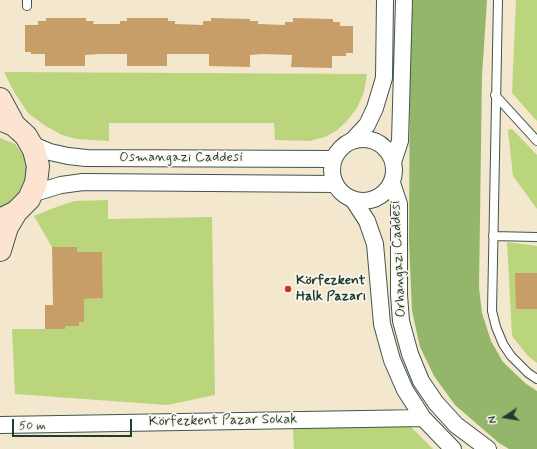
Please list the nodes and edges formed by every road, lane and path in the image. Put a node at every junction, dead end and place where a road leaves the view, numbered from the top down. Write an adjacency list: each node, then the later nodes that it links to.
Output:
1 (385, 0): 7 (street)
2 (404, 0): 11 (street)
3 (498, 0): 4 (lane)
4 (495, 95): 8 (lane); 17 (lane)
5 (0, 99): 6 (main road)
6 (7, 122): 9 (main road)
7 (353, 140): 10 (street); 11 (street)
8 (537, 141)
9 (31, 144): 10 (street, Osmangazi Caddesi); 14 (main road)
10 (334, 159): 13 (street)
11 (393, 162): 12 (street)
12 (392, 183): 15 (street); 24 (street, Orhangazi Caddesi)
13 (335, 184): 14 (street, Osmangazi Caddesi); 15 (street)
14 (32, 194): 16 (main road)
15 (354, 200): 21 (street, Orhangazi Caddesi)
16 (8, 216): 19 (main road)
17 (493, 236): 18 (lane); 20 (lane)
18 (537, 237)
19 (0, 250)
20 (537, 379)
21 (423, 418): 22 (street, Körfezkent Pazar Sokak); 23 (street, Orhangazi Caddesi)
22 (0, 425)
23 (453, 449)
24 (488, 449)

